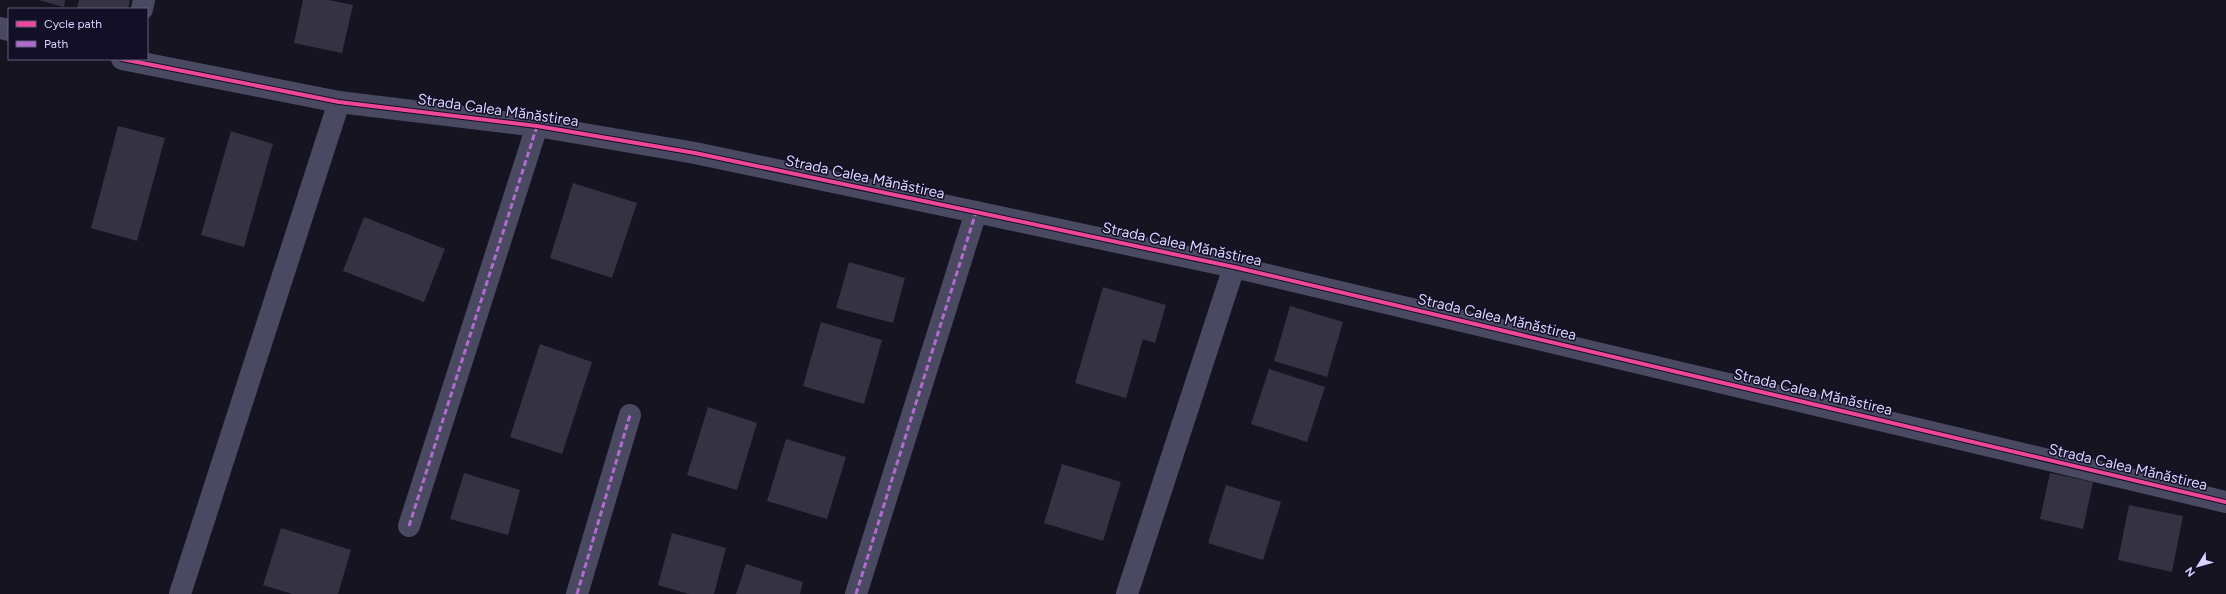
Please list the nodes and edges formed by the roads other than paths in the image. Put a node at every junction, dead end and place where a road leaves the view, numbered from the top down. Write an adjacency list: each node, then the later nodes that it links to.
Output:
1 (128, 60): 2 (street, Strada Calea Mănăstirea)
2 (339, 102): 3 (street, Strada Calea Mănăstirea); 9 (street)
3 (537, 126): 4 (street, Strada Calea Mănăstirea); 8 (street)
4 (976, 212): 5 (street, Strada Calea Mănăstirea); 11 (street)
5 (1234, 267): 7 (street, Strada Calea Mănăstirea); 12 (street, Strada Calea Mănăstirea)
6 (630, 415): 10 (street)
7 (2226, 502)
8 (409, 526)
9 (180, 594)
10 (577, 594)
11 (856, 594)
12 (1127, 594)

